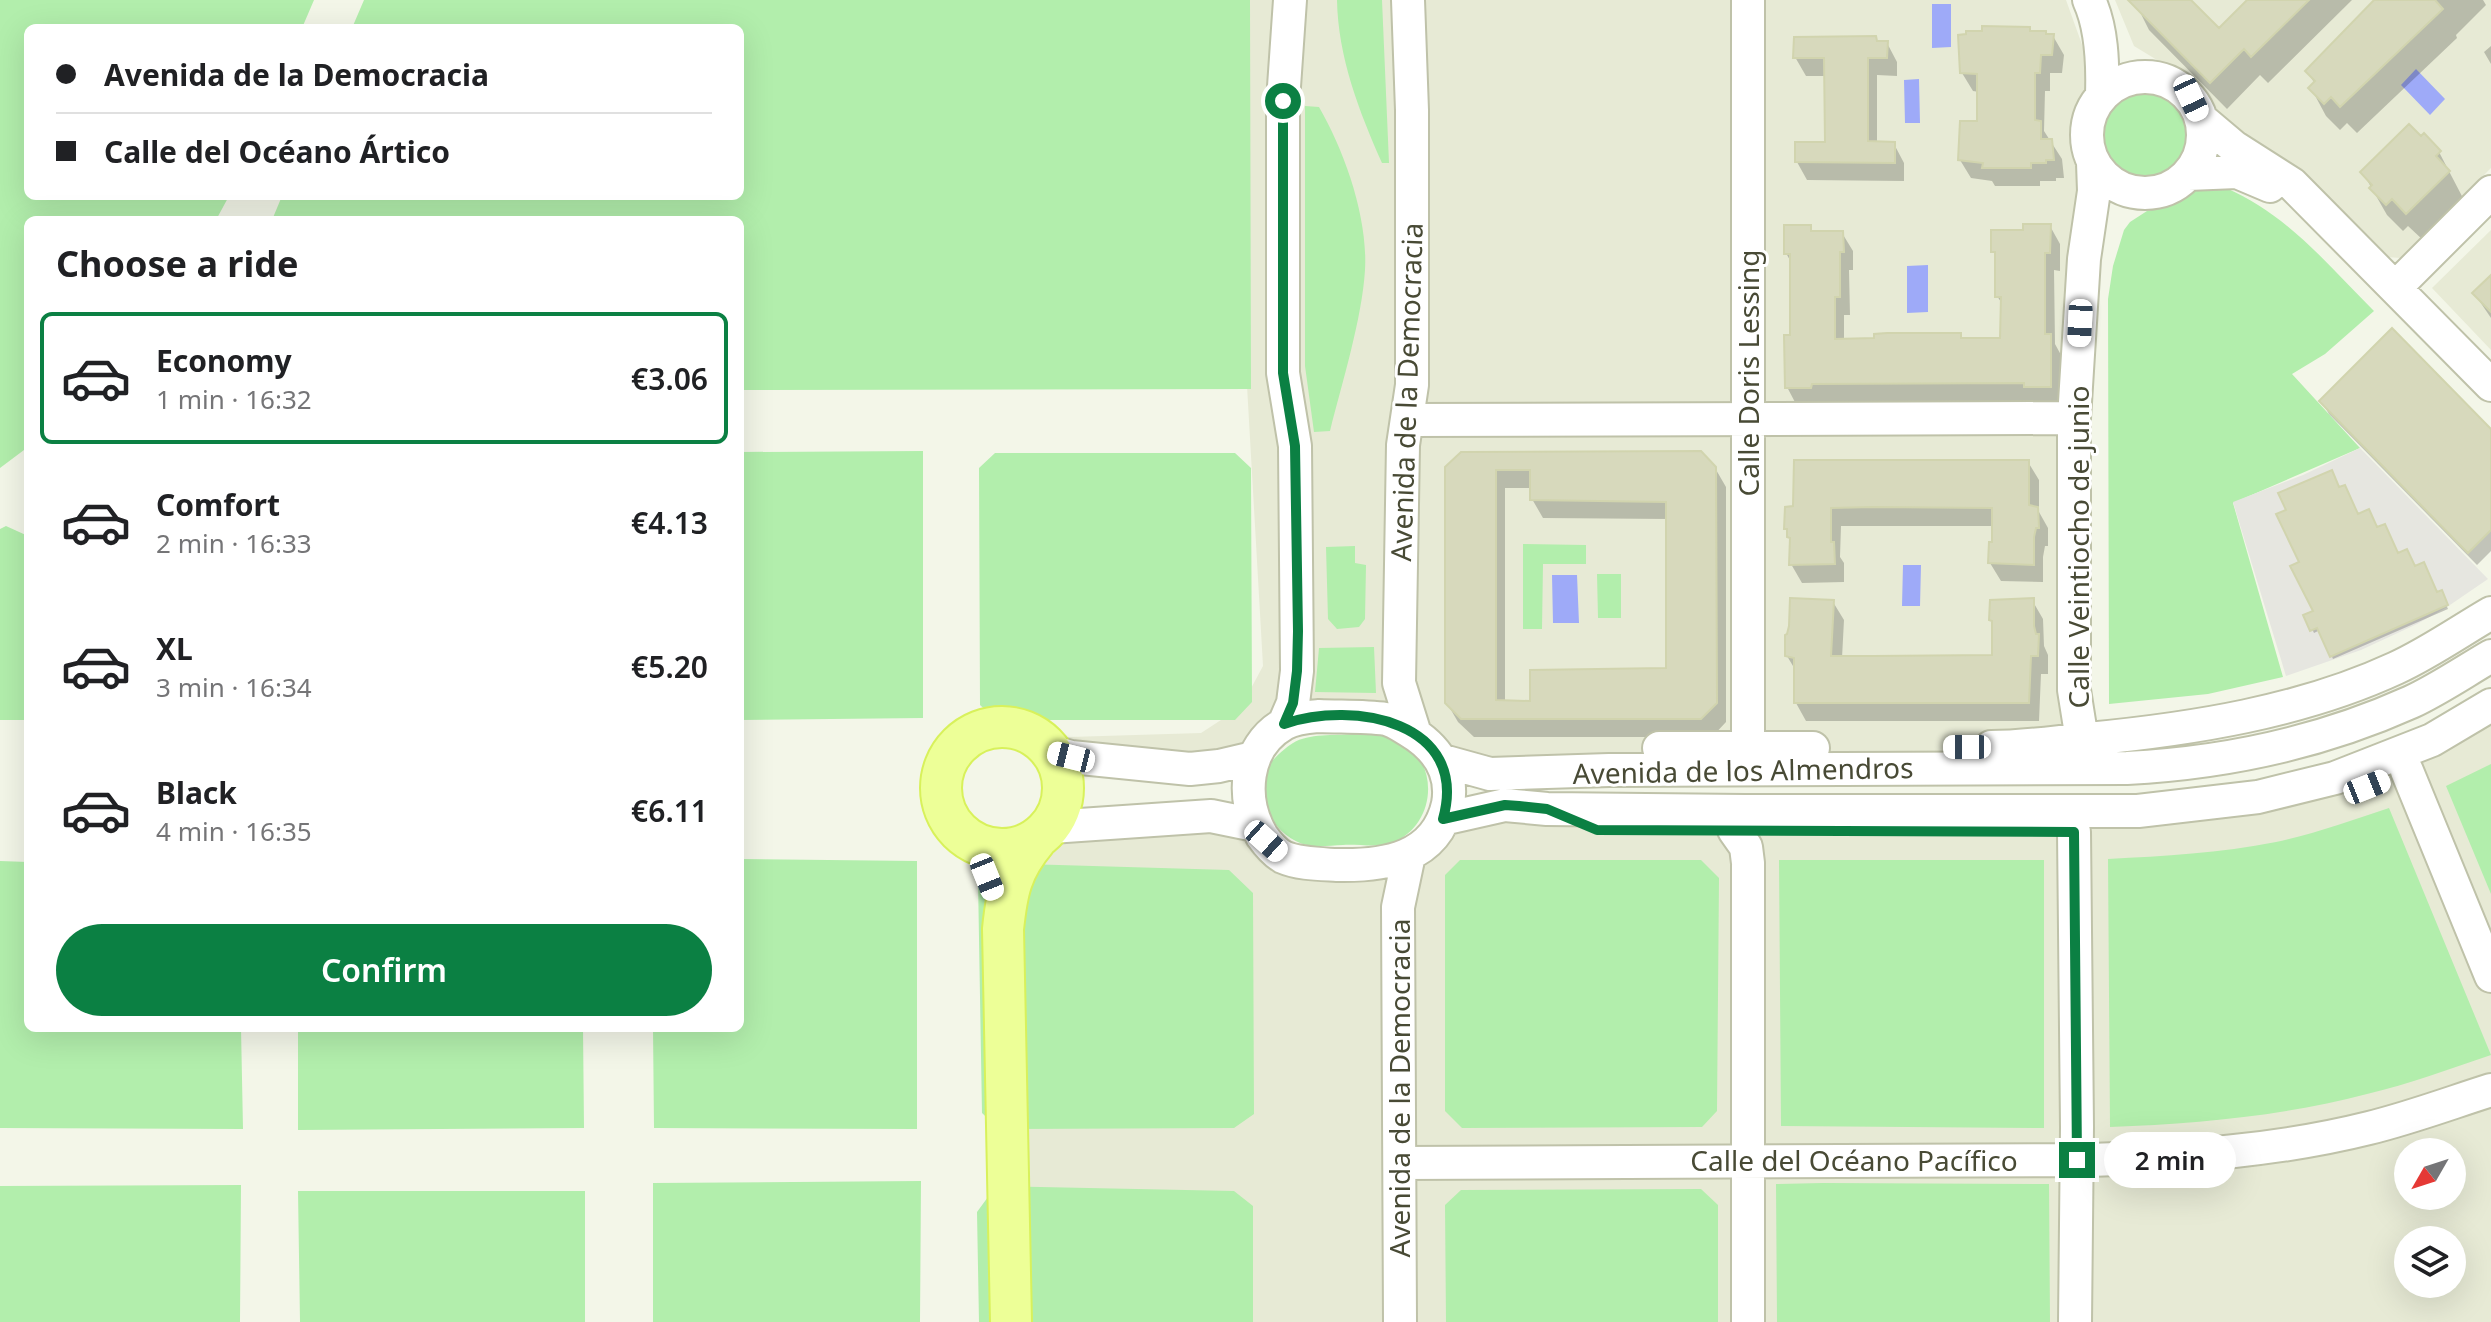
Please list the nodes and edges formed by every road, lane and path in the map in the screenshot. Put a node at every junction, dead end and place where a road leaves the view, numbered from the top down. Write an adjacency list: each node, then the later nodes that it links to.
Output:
1 (1290, 0): 22 (street)
2 (1408, 0): 18 (street, Avenida de la Democracia)
3 (1748, 0): 17 (street, Calle Doris Lessing)
4 (2091, 5): 5 (street); 6 (street)
5 (2147, 75): 6 (street); 7 (street)
6 (2102, 94): 8 (street)
7 (2202, 120): 9 (street); 12 (street)
8 (2093, 163): 11 (street); 13 (street, Calle Veintiocho de junio)
9 (2188, 174): 11 (street); 12 (street)
10 (2491, 192): 14 (street)
11 (2140, 193): 13 (street)
12 (2306, 202): 14 (street)
13 (2084, 259): 16 (street, Calle Veintiocho de junio)
14 (2395, 288): 15 (street)
15 (2491, 385)
16 (2074, 418): 17 (street); 25 (street, Calle Veintiocho de junio)
17 (1747, 419): 18 (street); 26 (street, Calle Doris Lessing)
18 (1407, 420): 24 (street, Avenida de la Democracia)
19 (2491, 613): 25 (street, Avenida de los Almendros)
20 (2491, 656): 31 (street, Avenida de los Almendros)
21 (2491, 705): 34 (street, Avenida de los Almendros)
22 (1284, 724): 24 (street); 29 (street)
23 (2491, 729): 32 (street, Avenida de los Almendros)
24 (1415, 734): 30 (street)
25 (2082, 740): 27 (street, Avenida de los Almendros)
26 (1748, 746): 27 (street, Avenida de los Almendros); 33 (street, Avenida de los Almendros)
27 (1967, 747): 31 (street, Avenida de los Almendros)
28 (1053, 752): 29 (street); 45 (main road); 46 (main road)
29 (1253, 758): 40 (street)
30 (1443, 761): 33 (street, Avenida de los Almendros); 39 (street)
31 (1936, 768): 33 (street, Avenida de los Almendros)
32 (2407, 771): 35 (street, Avenida de los Almendros); 49 (street)
33 (1549, 772)
34 (2294, 788): 35 (street); 36 (street, Avenida de los Almendros)
35 (2327, 799): 41 (street, Avenida de los Almendros)
36 (2199, 804): 38 (street, Avenida de los Almendros); 41 (street)
37 (1547, 809): 38 (street, Avenida de los Almendros); 39 (street, Avenida de los Almendros); 42 (street, Avenida de los Almendros)
38 (1921, 812): 43 (street, Avenida de los Almendros)
39 (1443, 819): 47 (street)
40 (1255, 825): 46 (street); 47 (street)
41 (2175, 828): 44 (street, Avenida de los Almendros)
42 (1734, 830): 43 (street, Avenida de los Almendros); 52 (street)
43 (1955, 831): 44 (street, Avenida de los Almendros)
44 (2074, 832): 51 (street)
45 (960, 833): 46 (main road); 48 (main road)
46 (1044, 834): 48 (main road)
47 (1409, 855): 53 (street, Avenida de la Democracia)
48 (1003, 929): 54 (main road)
49 (2491, 976)
50 (2491, 1090): 51 (street, Calle del Océano Pacífico)
51 (2077, 1160): 52 (street, Calle del Océano Pacífico); 57 (street)
52 (1748, 1161): 53 (street, Calle del Océano Pacífico); 56 (street)
53 (1400, 1163): 55 (street, Avenida de la Democracia)
54 (1011, 1322)
55 (1400, 1322)
56 (1748, 1322)
57 (2075, 1322)

